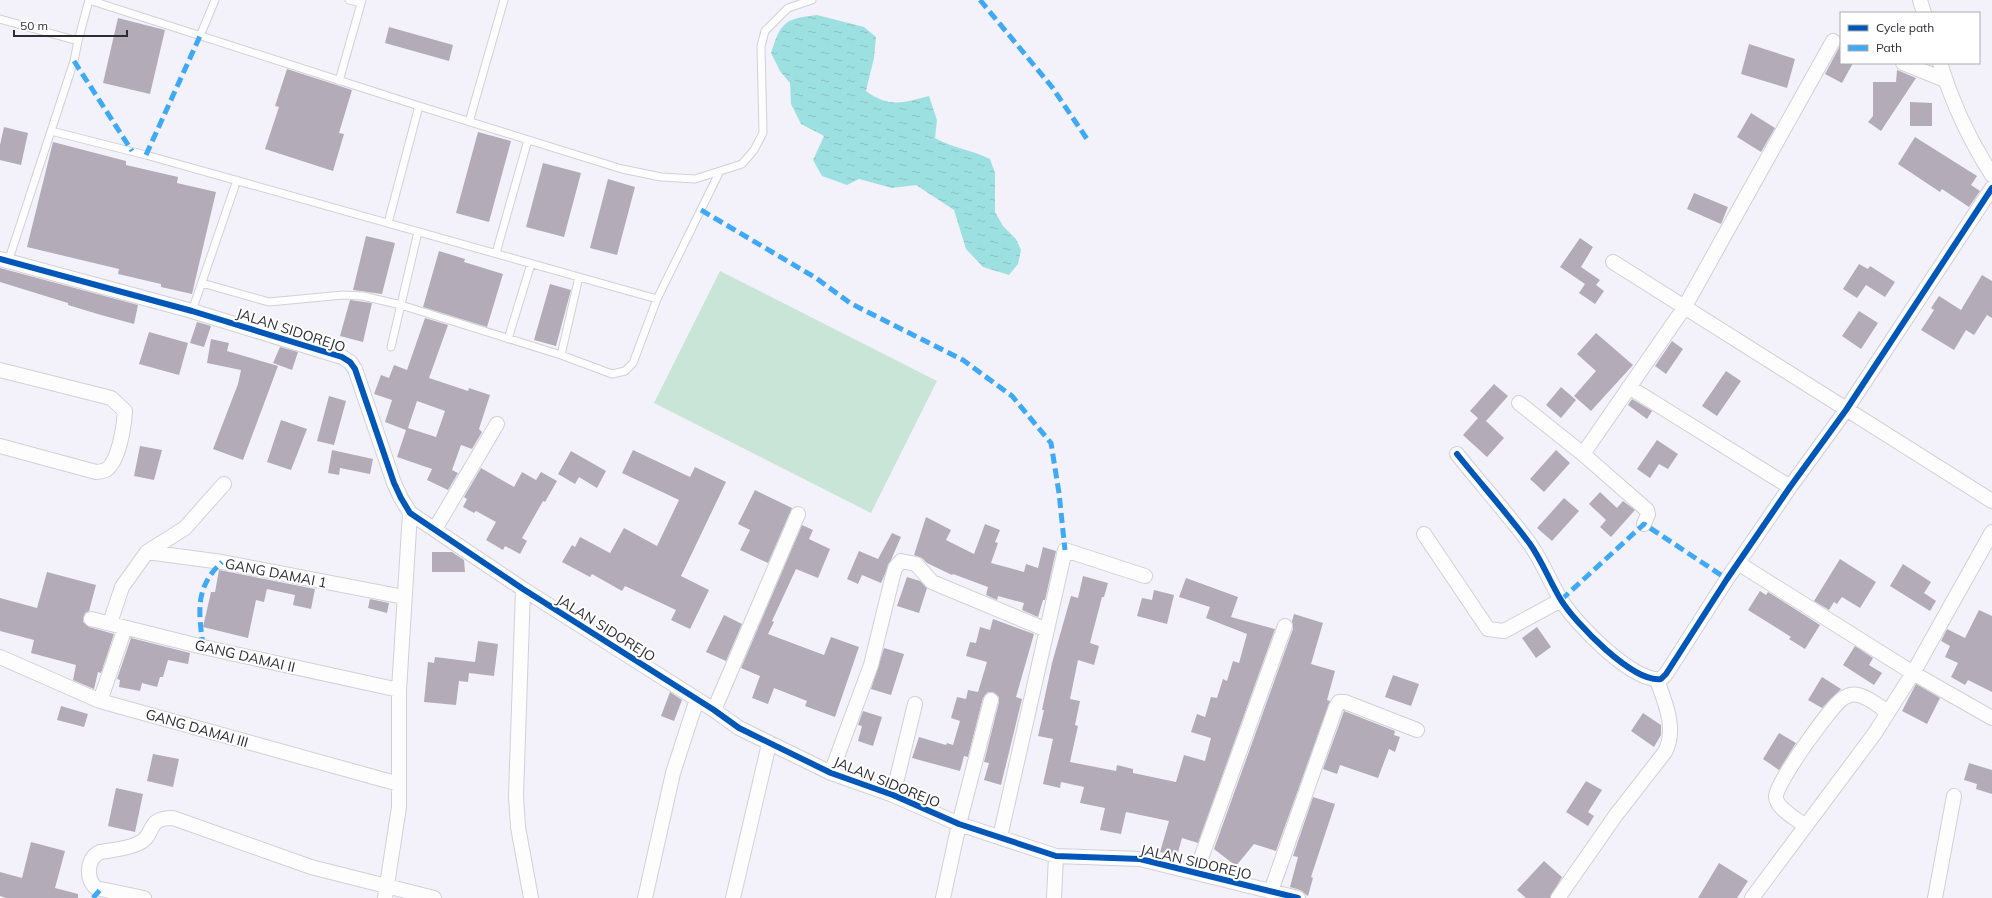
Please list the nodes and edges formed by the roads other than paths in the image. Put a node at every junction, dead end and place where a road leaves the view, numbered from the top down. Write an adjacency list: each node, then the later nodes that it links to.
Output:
1 (89, 0): 10 (lane); 11 (lane)
2 (215, 0): 10 (lane)
3 (349, 0): 7 (lane)
4 (504, 0): 18 (lane)
5 (812, 0): 21 (lane)
6 (1920, 0): 8 (street)
7 (362, 2): 16 (lane)
8 (1924, 12)
9 (0, 19): 11 (lane)
10 (200, 36): 16 (lane)
11 (78, 41): 19 (lane)
12 (1833, 41): 35 (street)
13 (1905, 64): 15 (street)
14 (1940, 64): 15 (street)
15 (1945, 80): 22 (street)
16 (339, 81): 17 (lane)
17 (418, 106): 18 (lane); 25 (lane)
18 (469, 122): 20 (lane)
19 (51, 131): 23 (lane); 28 (lane)
20 (528, 140): 21 (lane); 27 (lane)
21 (719, 173): 33 (lane)
22 (1992, 175)
23 (237, 180): 25 (lane); 32 (lane)
24 (1992, 188): 43 (street)
25 (388, 223): 26 (lane)
26 (418, 232): 27 (lane); 34 (lane)
27 (496, 253): 30 (lane)
28 (4, 260): 36 (street, JALAN SIDOREJO)
29 (1612, 262): 35 (street)
30 (531, 264): 31 (lane); 37 (lane)
31 (579, 277): 33 (lane); 39 (lane)
32 (202, 283): 34 (lane); 36 (lane)
33 (657, 299): 39 (lane)
34 (401, 305): 37 (lane); 38 (lane)
35 (1684, 308): 41 (street); 43 (street)
36 (192, 311): 51 (street, JALAN SIDOREJO)
37 (508, 339): 39 (lane)
38 (391, 347)
39 (561, 355)
40 (0, 370): 45 (street)
41 (1629, 387): 47 (street); 49 (street)
42 (1519, 403): 47 (street)
43 (1846, 410): 49 (street); 50 (street)
44 (497, 424): 54 (street)
45 (0, 446)
46 (1457, 454): 62 (street)
47 (1583, 454): 53 (street)
48 (224, 484): 57 (street)
49 (1790, 487): 58 (street)
50 (1992, 501)
51 (410, 513): 54 (street, JALAN SIDOREJO); 61 (street)
52 (798, 514): 76 (street)
53 (1644, 524)
54 (435, 529): 60 (street, JALAN SIDOREJO)
55 (1992, 532): 69 (street)
56 (1424, 534): 62 (street)
57 (147, 552): 61 (street, GANG DAMAI 1); 64 (street)
58 (1738, 563): 69 (street); 70 (street)
59 (1145, 576): 67 (street)
60 (523, 589): 72 (street, JALAN SIDOREJO); 95 (street)
61 (404, 597): 71 (street)
62 (1561, 600): 70 (street)
63 (91, 619): 64 (street, GANG DAMAI II)
64 (110, 623): 66 (street, GANG DAMAI II)
65 (1285, 626): 89 (street)
66 (125, 628): 71 (street, GANG DAMAI II); 74 (street)
67 (1047, 630): 81 (street); 87 (street)
68 (0, 657): 74 (street, GANG DAMAI III)
69 (1913, 673): 77 (street); 78 (street)
70 (1657, 680): 101 (street)
71 (399, 690): 82 (street)
72 (697, 699): 76 (street, JALAN SIDOREJO); 96 (street)
73 (991, 700): 85 (street)
74 (100, 701): 82 (street, GANG DAMAI III)
75 (915, 704): 83 (street)
76 (714, 710): 80 (street, JALAN SIDOREJO)
77 (1888, 712): 86 (street); 86 (street)
78 (1992, 718)
79 (1417, 730): 90 (street)
80 (770, 744): 81 (street, JALAN SIDOREJO); 97 (street)
81 (831, 773): 83 (street, JALAN SIDOREJO)
82 (399, 784): 91 (street)
83 (892, 795): 85 (street, JALAN SIDOREJO)
84 (1954, 796): 103 (street)
85 (959, 824): 87 (street, JALAN SIDOREJO); 98 (street)
86 (1805, 826): 102 (street)
87 (1000, 837): 88 (street, JALAN SIDOREJO)
88 (1056, 856): 89 (street, JALAN SIDOREJO); 99 (street)
89 (1196, 872): 90 (street, JALAN SIDOREJO)
90 (1271, 891): 100 (street, JALAN SIDOREJO)
91 (386, 892): 92 (street); 94 (street)
92 (97, 894): 93 (street)
93 (144, 898)
94 (434, 898)
95 (531, 898)
96 (645, 898)
97 (733, 898)
98 (943, 898)
99 (1054, 898)
100 (1298, 898)
101 (1558, 898)
102 (1752, 898)
103 (1935, 898)

